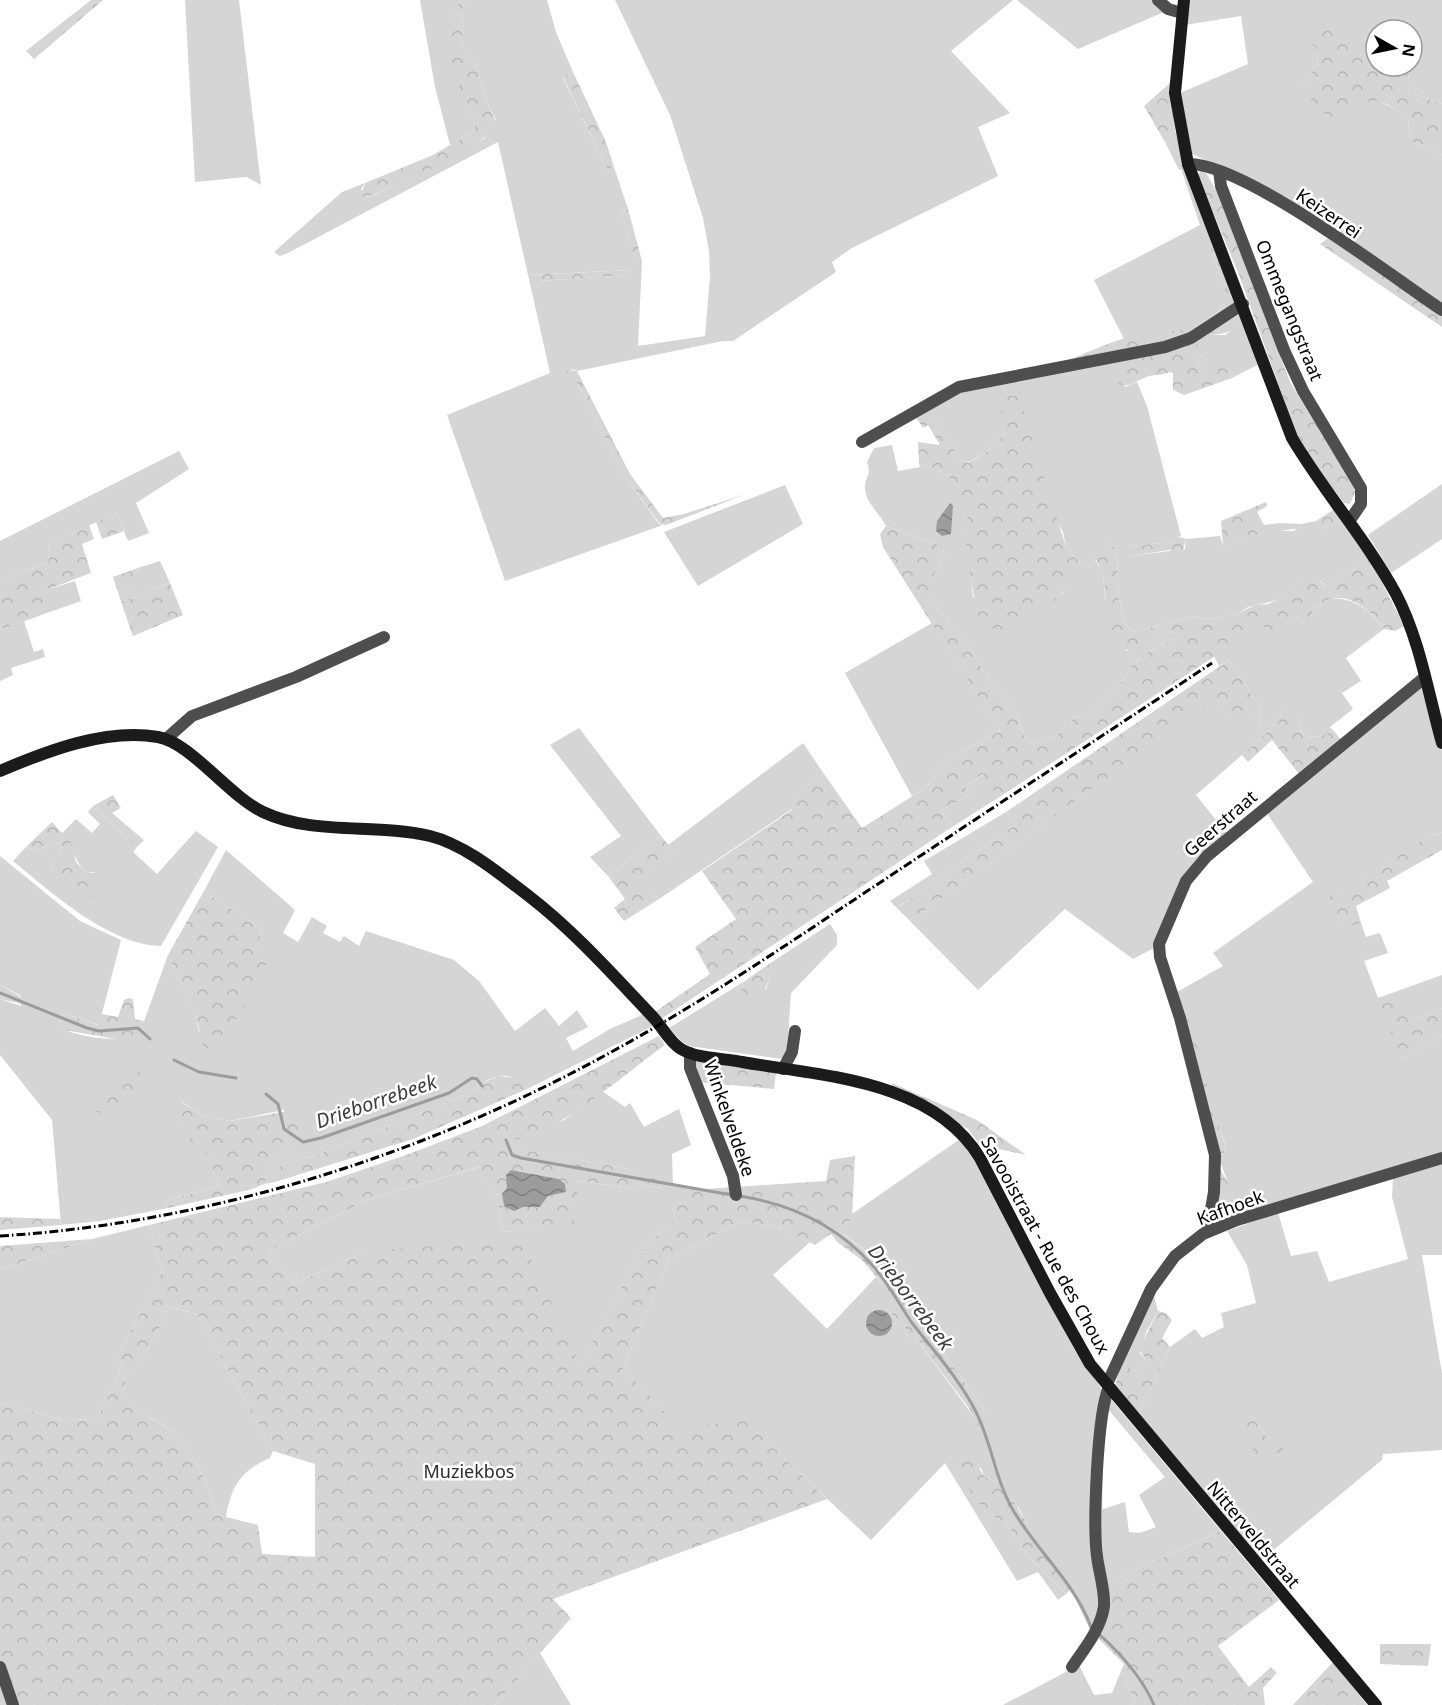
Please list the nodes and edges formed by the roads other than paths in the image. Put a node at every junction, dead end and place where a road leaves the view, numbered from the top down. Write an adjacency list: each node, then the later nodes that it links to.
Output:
1 (1158, 0): 2 (street)
2 (1183, 6): 3 (main road)
3 (1188, 164): 4 (street, Keizerrei); 5 (main road)
4 (1219, 171): 6 (street, Keizerrei); 8 (street, Ommegangstraat)
5 (1243, 304): 7 (street); 8 (main road)
6 (1442, 310)
7 (862, 442)
8 (1350, 520): 10 (main road)
9 (384, 637): 11 (street)
10 (1424, 678): 12 (main road); 19 (street, Geerstraat)
11 (166, 738): 13 (main road); 15 (main road, Savooistraat - Rue des Choux)
12 (1442, 743)
13 (0, 771)
14 (795, 1031): 16 (street)
15 (690, 1053): 16 (main road, Savooistraat - Rue des Choux); 18 (street, Winkelveldeke)
16 (783, 1069): 20 (main road, Savooistraat - Rue des Choux)
17 (1442, 1158): 19 (street, Kafhoek)
18 (736, 1195)
19 (1207, 1232): 20 (street, Kafhoek)
20 (1108, 1386): 22 (street); 24 (main road, Nitterveldstraat)
21 (0, 1667): 23 (street)
22 (1072, 1667)
23 (13, 1705)
24 (1376, 1705)

